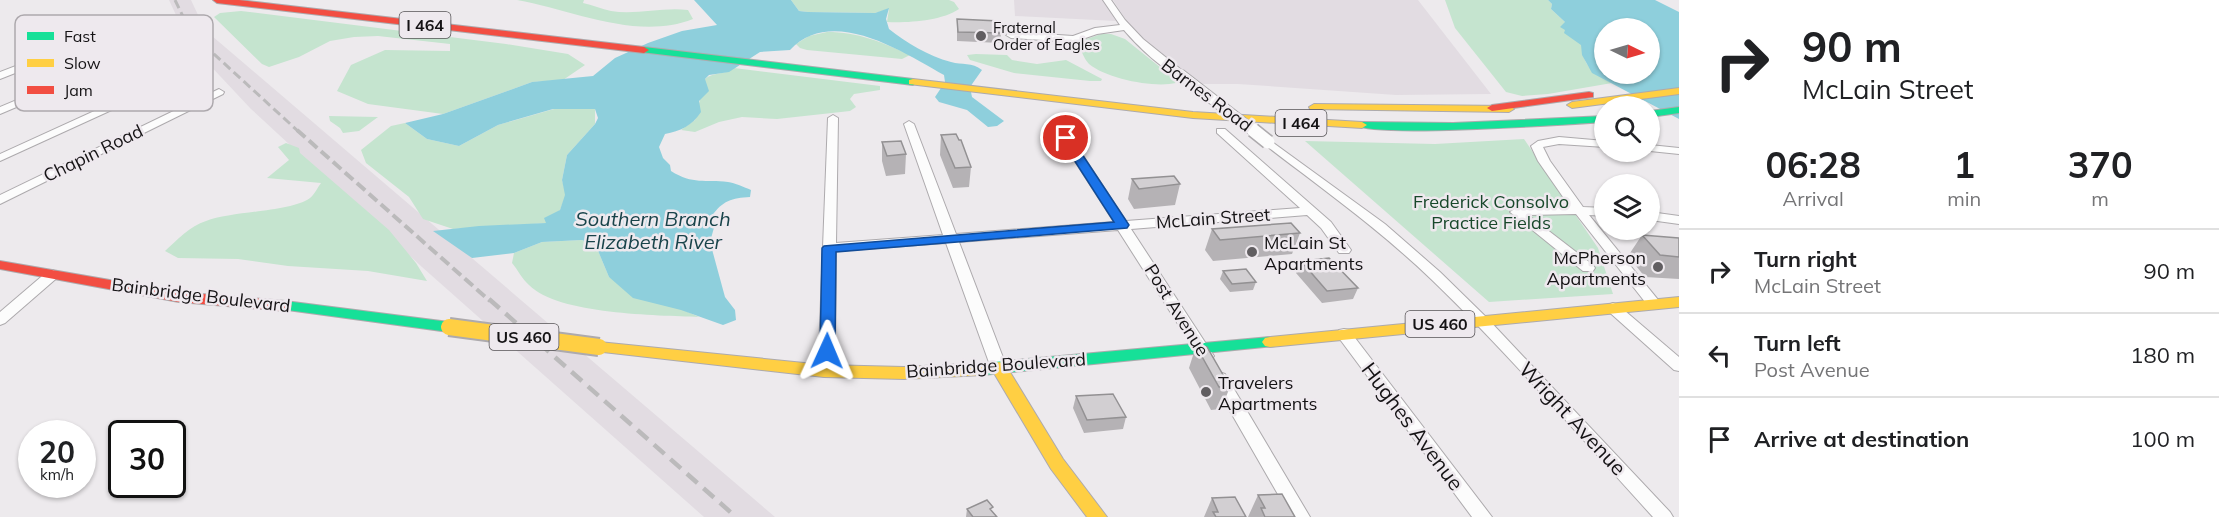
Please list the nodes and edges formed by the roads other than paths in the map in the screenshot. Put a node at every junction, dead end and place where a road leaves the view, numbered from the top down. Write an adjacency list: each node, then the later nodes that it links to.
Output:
1 (217, 0): 26 (main road, I 464)
2 (327, 0): 9 (main road, I 464)
3 (1107, 0): 4 (street, Barnes Road)
4 (1125, 27): 5 (street); 51 (street, Barnes Road, bridge)
5 (1012, 35)
6 (15, 70): 7 (street)
7 (0, 76)
8 (1679, 80): 13 (main road)
9 (1076, 87)
10 (1679, 91): 14 (main road, I 464)
11 (219, 92): 12 (street, Chapin Road)
12 (213, 95)
13 (1612, 96)
14 (1620, 96)
15 (1183, 98): 17 (main road)
16 (1594, 99): 19 (main road, I 464)
17 (1242, 103)
18 (15, 105): 21 (street)
19 (1295, 106)
20 (1679, 110): 24 (main road)
21 (0, 111)
22 (102, 111): 33 (street)
23 (180, 111): 34 (street, Chapin Road)
24 (1660, 113)
25 (833, 118): 42 (street)
26 (1594, 120)
27 (909, 124): 41 (street)
28 (1221, 131): 36 (street, Barnes Road)
29 (1066, 138): 40 (street, Post Avenue)
30 (1594, 143): 35 (street)
31 (1660, 149): 32 (street)
32 (1679, 151)
33 (0, 158)
34 (0, 200)
35 (1579, 210): 37 (street); 45 (street); 48 (street)
36 (1311, 211): 40 (street, McLain Street); 43 (street, Barnes Road)
37 (1594, 211)
38 (1660, 217): 39 (street)
39 (1679, 220)
40 (1123, 225): 41 (street, McLain Street); 53 (street, Post Avenue)
41 (950, 240): 42 (street, McLain Street); 56 (street)
42 (829, 248): 54 (street)
43 (1344, 250)
44 (0, 265): 46 (main road, Bainbridge Boulevard / US 460)
45 (1588, 268)
46 (53, 274): 50 (street); 56 (main road, Bainbridge Boulevard / US 460, bridge)
47 (1679, 302): 48 (main road, Bainbridge Boulevard / US 460)
48 (1654, 304): 49 (main road, Bainbridge Boulevard / US 460)
49 (1613, 308): 51 (main road, Bainbridge Boulevard / US 460); 55 (street)
50 (0, 320)
51 (1481, 320): 52 (main road, Bainbridge Boulevard / US 460); 60 (street, Wright Avenue)
52 (1344, 334): 53 (main road, Bainbridge Boulevard / US 460); 59 (street, Hughes Avenue)
53 (1202, 348): 56 (main road, Bainbridge Boulevard / US 460); 58 (street, Post Avenue)
54 (827, 351)
55 (1679, 366)
56 (999, 368): 57 (main road)
57 (1098, 517)
58 (1301, 517)
59 (1483, 517)
60 (1664, 517)

